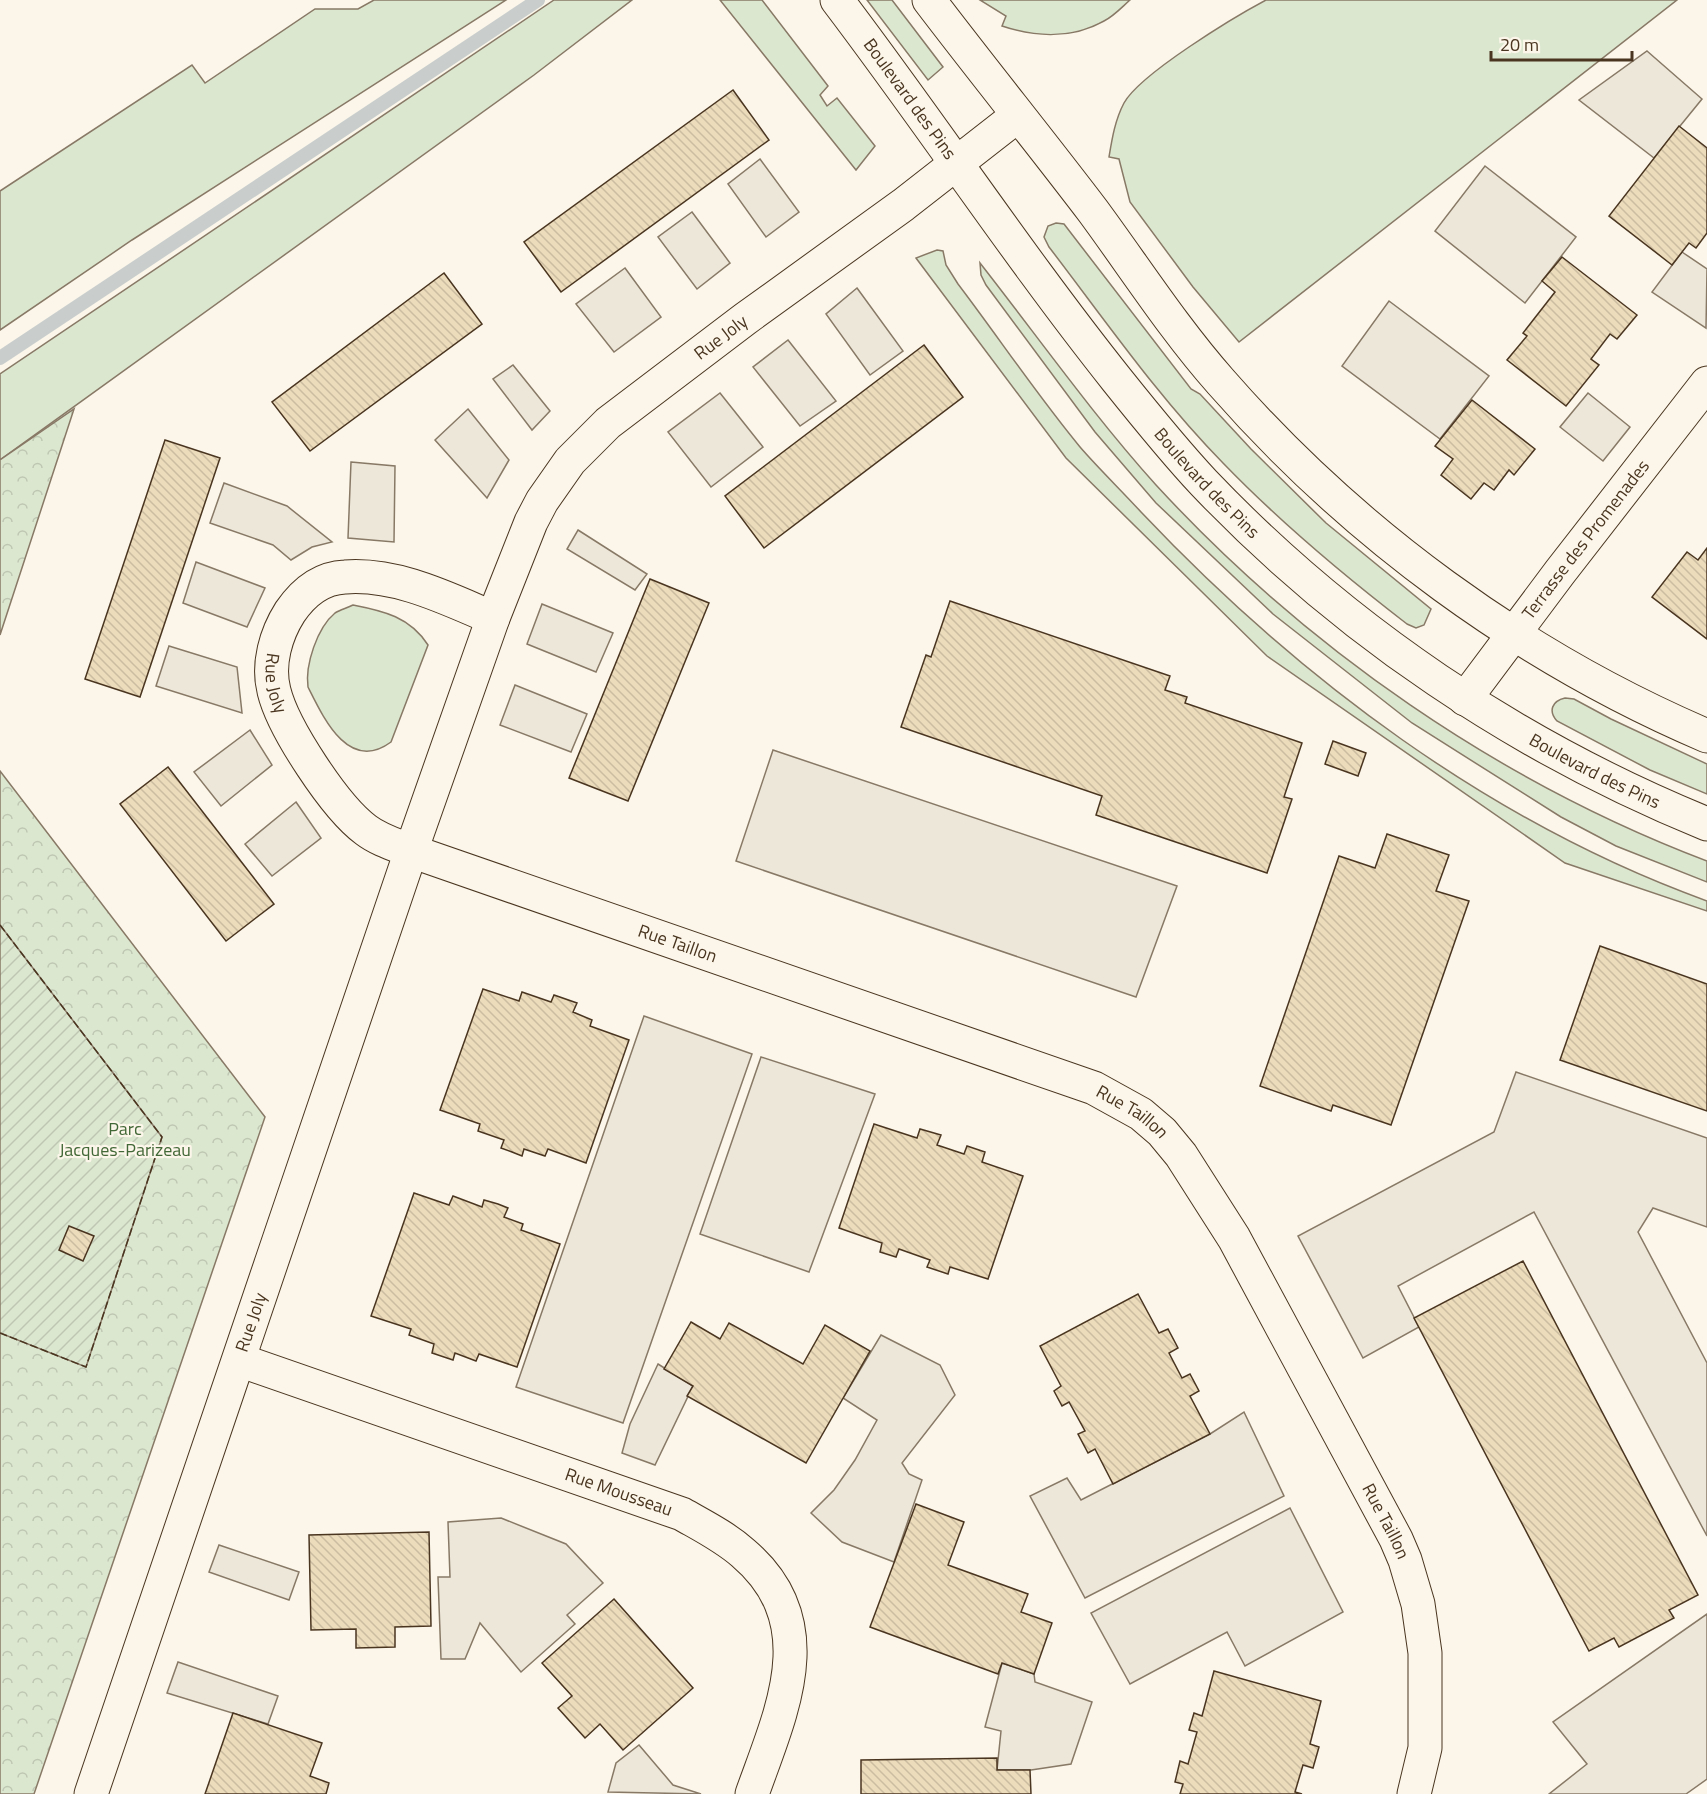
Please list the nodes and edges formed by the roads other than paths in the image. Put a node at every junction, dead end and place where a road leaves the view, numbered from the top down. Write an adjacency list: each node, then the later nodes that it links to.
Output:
1 (837, 0): 4 (street, Boulevard des Pins)
2 (929, 0): 3 (street)
3 (1017, 116): 4 (street, Rue Joly); 7 (street)
4 (957, 163): 6 (street, Rue Joly); 8 (street, Boulevard des Pins)
5 (1707, 383): 7 (street, Terrasse des Promenades)
6 (494, 618): 11 (street, Rue Joly); 11 (street, Rue Joly)
7 (1514, 634): 8 (street, Terrasse des Promenades); 9 (street)
8 (1466, 699): 10 (street, Boulevard des Pins)
9 (1707, 736)
10 (1707, 824)
11 (411, 851): 12 (street, Rue Joly); 15 (street, Rue Taillon)
12 (239, 1360): 13 (street, Rue Joly); 14 (street, Rue Mousseau)
13 (91, 1794)
14 (752, 1794)
15 (1414, 1794)

